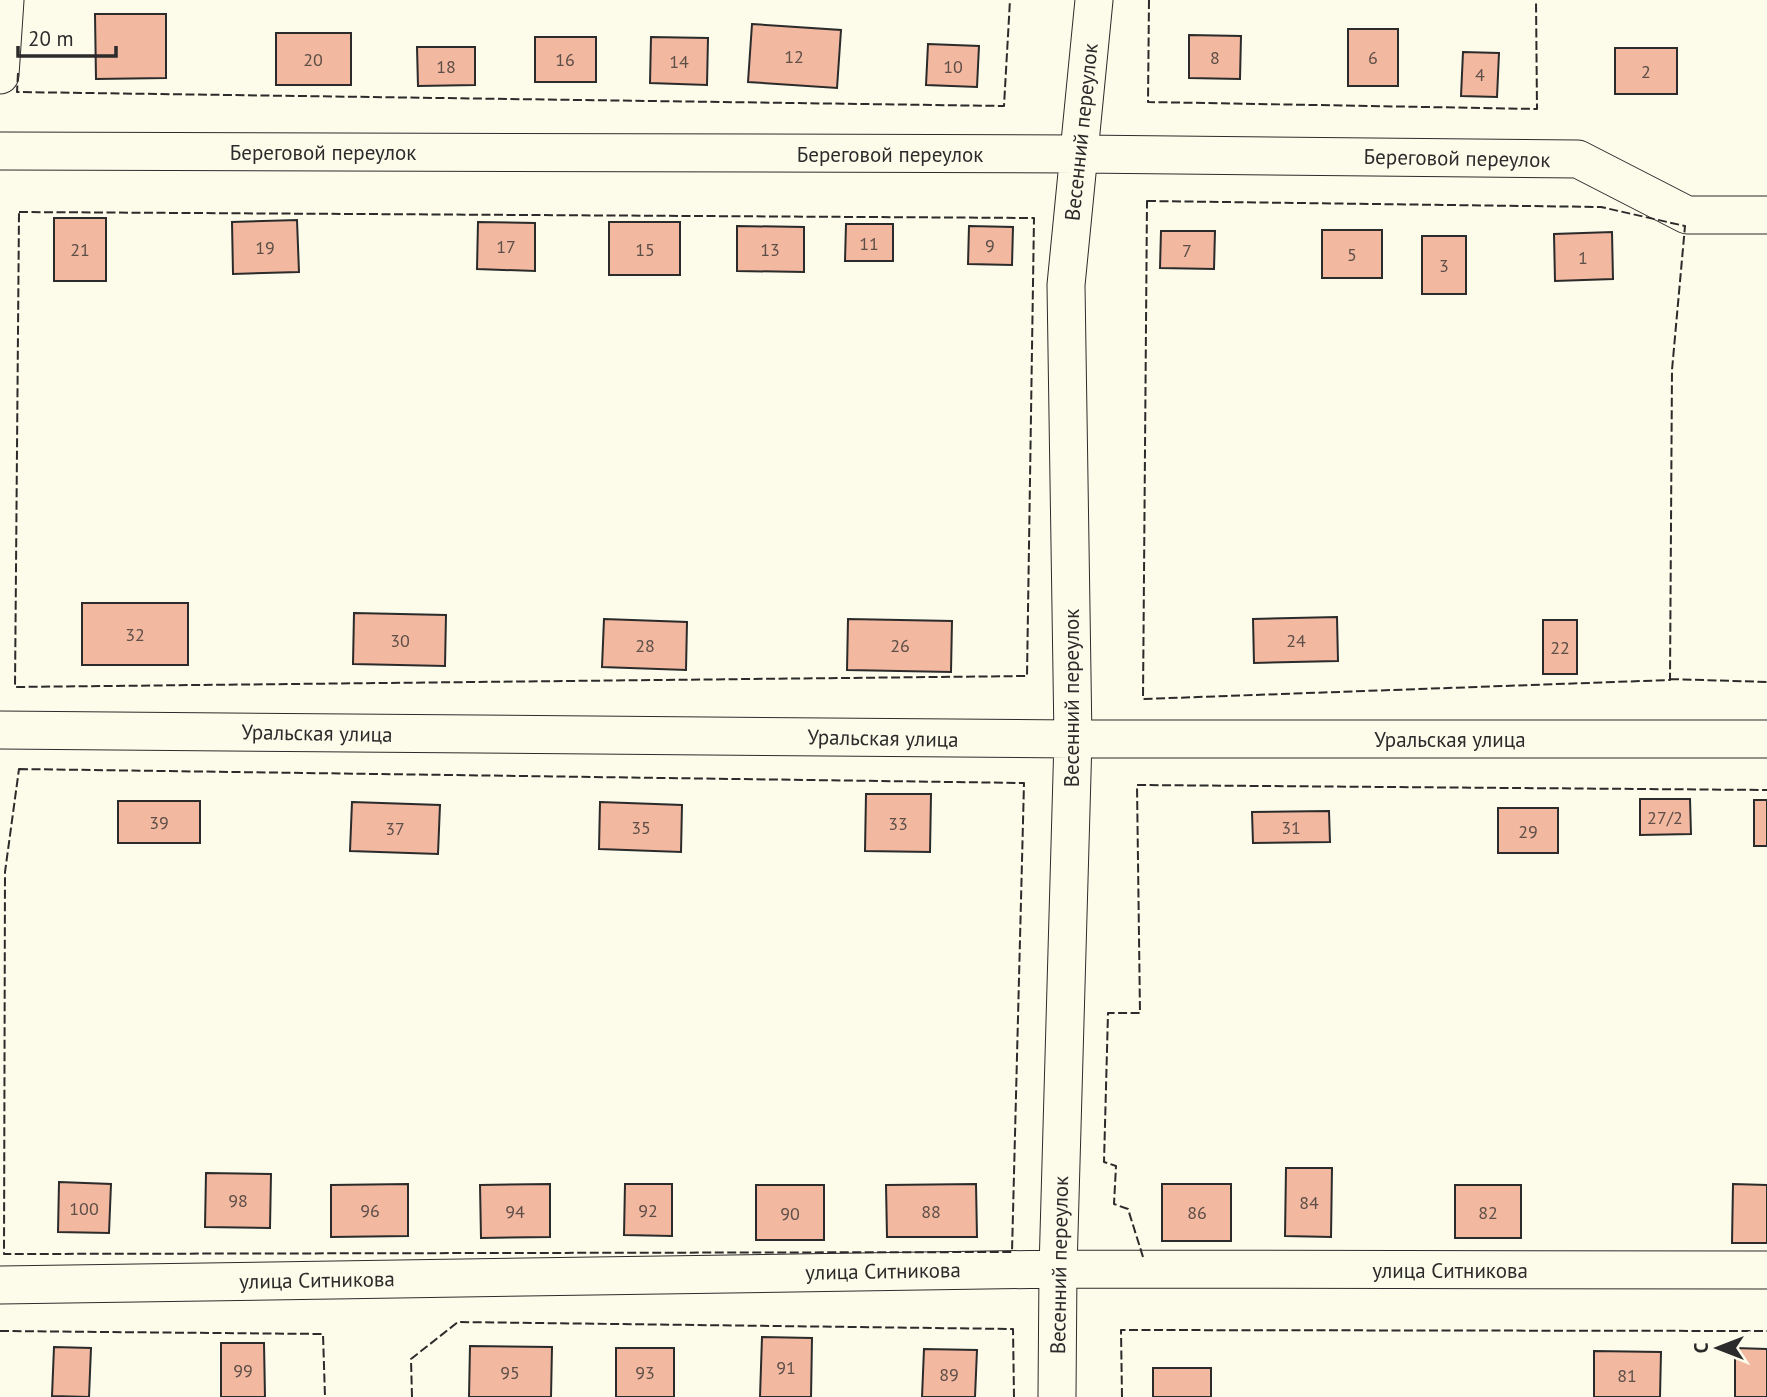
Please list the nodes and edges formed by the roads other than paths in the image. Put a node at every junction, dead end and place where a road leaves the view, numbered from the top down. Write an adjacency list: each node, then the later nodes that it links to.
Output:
1 (5, 0): 3 (street)
2 (1094, 0): 5 (street, Весенний переулок)
3 (0, 75)
4 (0, 150): 5 (street, Береговой переулок)
5 (1079, 154): 6 (street, Береговой переулок); 8 (street, Весенний переулок)
6 (1767, 215)
7 (0, 730): 8 (street, Уральская улица)
8 (1073, 739): 9 (street, Уральская улица); 10 (street, Весенний переулок)
9 (1767, 739)
10 (1058, 1269): 11 (street, улица Ситникова); 12 (street, улица Ситникова); 13 (street, Весенний переулок)
11 (1767, 1270)
12 (0, 1285)
13 (1058, 1397)

